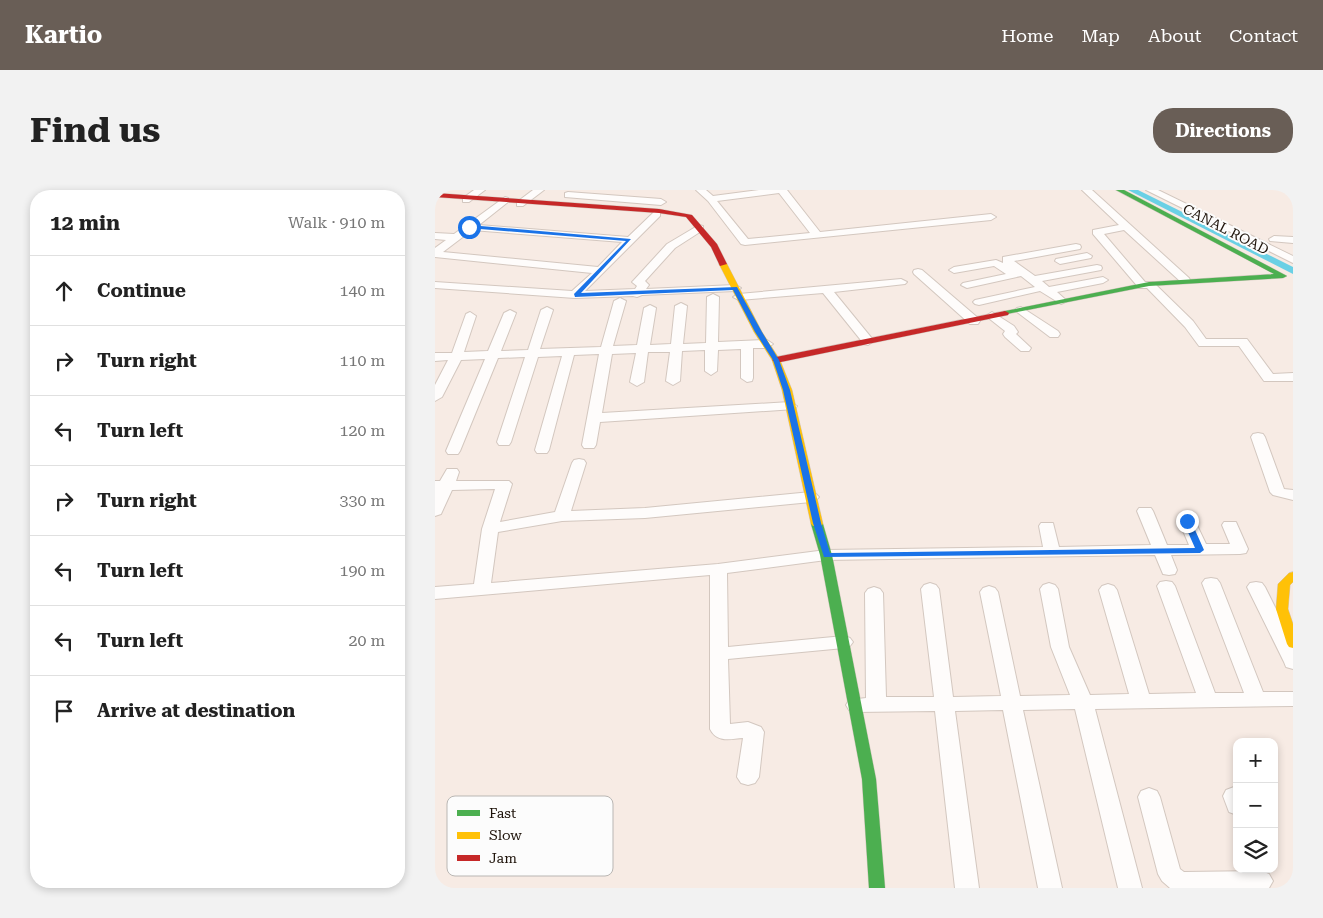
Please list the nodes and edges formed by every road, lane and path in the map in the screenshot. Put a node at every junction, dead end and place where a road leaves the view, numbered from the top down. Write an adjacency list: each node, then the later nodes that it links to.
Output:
1 (480, 190): 12 (street)
2 (539, 190): 16 (street)
3 (603, 190): 10 (street)
4 (701, 190): 13 (street)
5 (781, 190): 13 (street); 23 (street)
6 (1087, 190): 20 (street)
7 (1119, 190): 38 (street, CANAL ROAD)
8 (1151, 190): 32 (street, CANAL ROAD)
9 (570, 192): 15 (street); 17 (street)
10 (653, 193)
11 (435, 196): 12 (street)
12 (467, 199): 14 (street)
13 (711, 199): 23 (street)
14 (503, 202): 16 (street); 21 (street)
15 (661, 202)
16 (522, 203): 17 (street); 18 (street)
17 (556, 204): 18 (street)
18 (661, 214): 22 (street); 27 (street)
19 (991, 217): 23 (street)
20 (1128, 226): 40 (street); 45 (street)
21 (469, 227): 25 (street); 27 (street)
22 (699, 228): 49 (street); 50 (street)
23 (817, 235)
24 (435, 236): 25 (street)
25 (455, 237): 30 (street)
26 (1274, 239): 28 (street)
27 (630, 240): 34 (street)
28 (1293, 240)
29 (1077, 247): 37 (street)
30 (435, 253): 34 (street)
31 (1087, 256): 37 (street)
32 (1293, 260)
33 (1097, 268): 44 (street)
34 (599, 270): 51 (street)
35 (954, 270): 37 (street)
36 (918, 272): 64 (street)
37 (1016, 272): 43 (street); 44 (street)
38 (1290, 276): 40 (street)
39 (1103, 280): 48 (street)
40 (1185, 280): 45 (street)
41 (901, 282): 47 (street)
42 (435, 285): 46 (street)
43 (967, 285)
44 (1033, 285): 48 (street); 55 (street); 56 (street)
45 (1146, 285): 56 (street); 80 (street)
46 (454, 286): 51 (street); 52 (street)
47 (826, 289): 49 (street); 66 (street)
48 (1047, 291): 56 (street)
49 (737, 292): 50 (street); 73 (street)
50 (637, 294): 51 (street)
51 (575, 295)
52 (435, 297)
53 (713, 297): 68 (street)
54 (620, 300): 72 (street)
55 (979, 302)
56 (1056, 302): 60 (street)
57 (681, 306): 69 (street)
58 (650, 308): 71 (street)
59 (547, 310): 75 (street)
60 (1021, 310): 63 (street); 65 (street)
61 (510, 312): 76 (street)
62 (470, 316): 77 (street)
63 (993, 316): 64 (street); 70 (street)
64 (974, 320): 66 (street)
65 (1054, 334)
66 (868, 341): 73 (street)
67 (747, 344): 68 (street); 73 (street); 81 (street)
68 (712, 346): 69 (street); 79 (street)
69 (677, 348): 71 (street); 82 (street)
70 (1025, 348)
71 (642, 349): 72 (street); 83 (street)
72 (606, 350): 74 (street); 86 (street)
73 (771, 351): 85 (street)
74 (569, 352): 75 (street); 90 (street)
75 (532, 353): 76 (street); 88 (street)
76 (493, 355): 77 (street); 91 (street)
77 (457, 356): 78 (street); 84 (street)
78 (435, 357)
79 (711, 371)
80 (1293, 377)
81 (747, 378)
82 (673, 381)
83 (637, 382)
84 (435, 397)
85 (790, 406): 86 (street); 97 (street)
86 (593, 418): 89 (street)
87 (1258, 437): 96 (street)
88 (504, 442)
89 (589, 445)
90 (542, 450)
91 (453, 451)
92 (579, 463): 100 (street)
93 (508, 468): 95 (street)
94 (444, 481): 95 (street); 99 (street)
95 (504, 484): 104 (street)
96 (1293, 495)
97 (811, 497): 100 (street); 108 (street)
98 (1145, 511): 105 (street)
99 (435, 512)
100 (562, 516): 104 (street)
101 (1187, 521): 106 (street)
102 (1230, 525): 106 (street)
103 (1047, 526): 107 (street)
104 (490, 529): 113 (street)
105 (1161, 550): 106 (street); 107 (street); 126 (street)
106 (1200, 550)
107 (1052, 553): 108 (street)
108 (827, 555): 109 (street); 120 (street)
109 (719, 569): 113 (street); 122 (street)
110 (1293, 576): 121 (street)
111 (1211, 583): 124 (street)
112 (1256, 587): 123 (street)
113 (482, 589): 118 (street)
114 (930, 589): 131 (street)
115 (1049, 589): 128 (street)
116 (1108, 590): 127 (street)
117 (989, 592): 129 (street)
118 (435, 593)
119 (874, 593): 130 (street)
120 (844, 642): 122 (street); 132 (street)
121 (1293, 644)
122 (719, 654): 133 (street)
123 (1293, 662)
124 (1256, 699): 125 (street); 126 (street)
125 (1293, 699)
126 (1207, 700): 127 (street)
127 (1141, 701): 128 (street)
128 (1083, 702): 129 (street); 139 (street)
129 (1011, 703): 131 (street); 138 (street)
130 (876, 704): 131 (street); 132 (street)
131 (945, 704): 137 (street)
132 (855, 705): 136 (street)
133 (748, 777)
134 (1149, 797): 135 (street)
135 (1261, 879)
136 (877, 888)
137 (967, 888)
138 (1050, 888)
139 (1130, 888)

